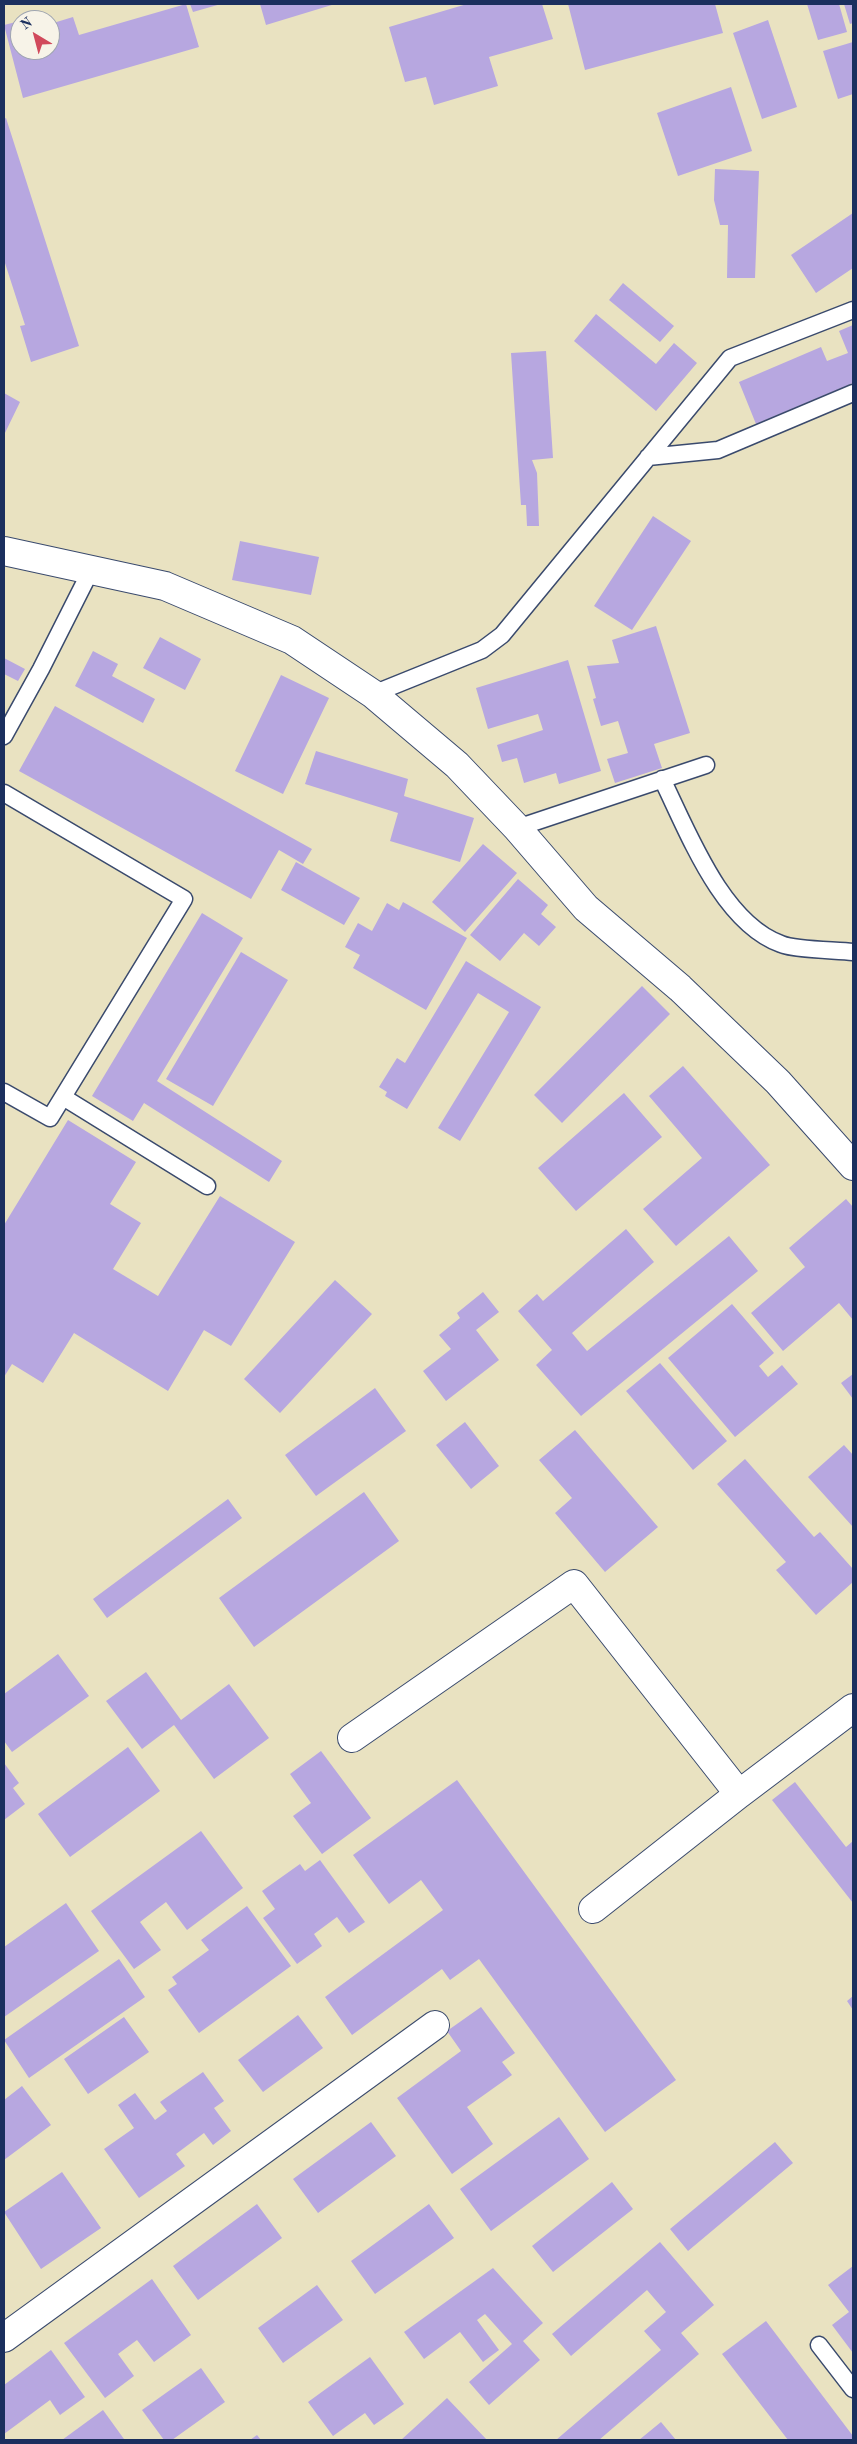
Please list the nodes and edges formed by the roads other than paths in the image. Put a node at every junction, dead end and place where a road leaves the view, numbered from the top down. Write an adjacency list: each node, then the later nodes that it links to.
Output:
1 (853, 310): 3 (lane)
2 (853, 393): 3 (lane)
3 (648, 457): 6 (lane)
4 (4, 551): 5 (street)
5 (92, 570): 6 (street); 7 (lane)
6 (373, 694): 11 (street)
7 (4, 736)
8 (706, 765): 9 (lane)
9 (662, 779): 11 (lane); 12 (lane)
10 (4, 793): 14 (lane)
11 (518, 828): 15 (street)
12 (853, 952)
13 (4, 1092): 14 (lane)
14 (63, 1097): 16 (lane)
15 (853, 1166)
16 (207, 1186)
17 (853, 1708): 19 (street)
18 (352, 1738): 19 (street)
19 (740, 1794): 20 (street)
20 (594, 1909)
21 (435, 2025): 22 (street)
22 (4, 2338)
23 (819, 2345): 24 (lane)
24 (853, 2389)

